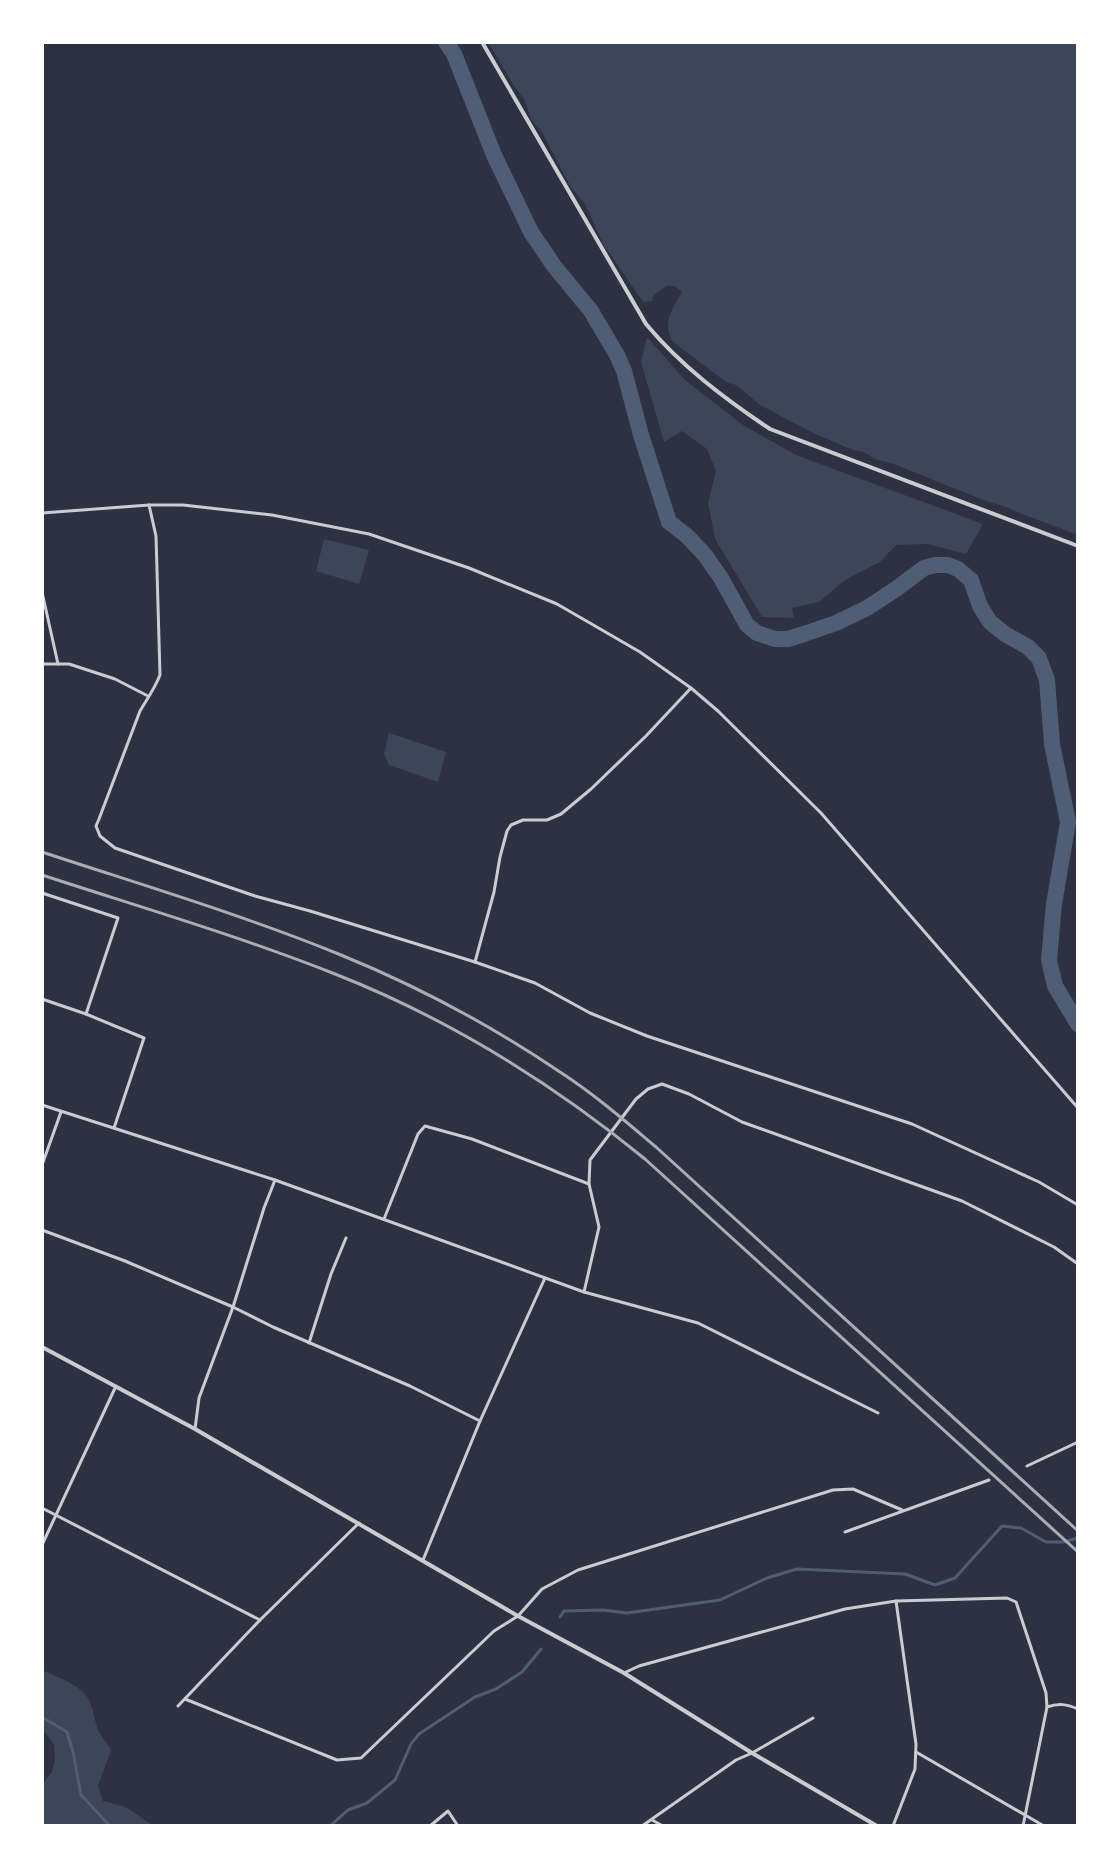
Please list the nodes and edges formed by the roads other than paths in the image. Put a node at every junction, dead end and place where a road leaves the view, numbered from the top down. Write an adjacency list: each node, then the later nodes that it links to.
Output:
1 (482, 42): 4 (street)
2 (149, 505): 3 (street); 8 (street); 9 (street)
3 (42, 513)
4 (1078, 546)
5 (42, 592): 7 (street)
6 (42, 664): 7 (street)
7 (58, 664): 9 (street)
8 (691, 688): 11 (street); 15 (street)
9 (148, 697): 11 (street)
10 (42, 893): 13 (street)
11 (475, 962): 21 (street)
12 (42, 999): 13 (street)
13 (86, 1014): 17 (street)
14 (42, 1105): 16 (street)
15 (1078, 1108)
16 (61, 1112): 17 (street); 18 (street)
17 (114, 1128): 19 (street)
18 (42, 1165)
19 (275, 1180): 22 (street); 28 (street)
20 (589, 1184): 22 (street); 25 (street); 27 (street)
21 (1078, 1205)
22 (384, 1219): 26 (street)
23 (42, 1230): 28 (street)
24 (346, 1238): 29 (street)
25 (1078, 1264)
26 (545, 1278): 27 (street); 33 (street)
27 (584, 1292): 32 (street)
28 (233, 1307): 29 (street); 34 (street)
29 (309, 1343): 33 (street)
30 (42, 1347): 31 (street)
31 (116, 1386): 34 (street); 40 (street)
32 (878, 1413)
33 (480, 1421): 44 (street)
34 (195, 1429): 41 (street)
35 (1078, 1442): 36 (street)
36 (1027, 1466)
37 (989, 1480): 39 (street)
38 (42, 1508): 40 (street)
39 (902, 1510): 42 (street); 46 (street)
40 (56, 1515): 43 (street); 47 (street)
41 (359, 1523): 44 (street); 47 (street)
42 (845, 1532)
43 (42, 1545)
44 (423, 1560): 46 (street)
45 (896, 1601): 48 (street); 51 (street); 54 (street)
46 (518, 1616): 48 (street); 49 (street)
47 (260, 1620): 49 (street)
48 (624, 1673): 55 (street)
49 (185, 1699): 50 (street)
50 (178, 1706)
51 (1047, 1707): 52 (street); 56 (street)
52 (1078, 1709)
53 (813, 1718): 55 (street)
54 (916, 1752): 56 (street); 63 (street)
55 (752, 1753): 57 (street); 62 (street)
56 (1025, 1815): 64 (street); 65 (street)
57 (651, 1819): 60 (street); 61 (street)
58 (430, 1826): 59 (street)
59 (458, 1826)
60 (642, 1826)
61 (663, 1826)
62 (877, 1826)
63 (893, 1826)
64 (1023, 1826)
65 (1044, 1826)

